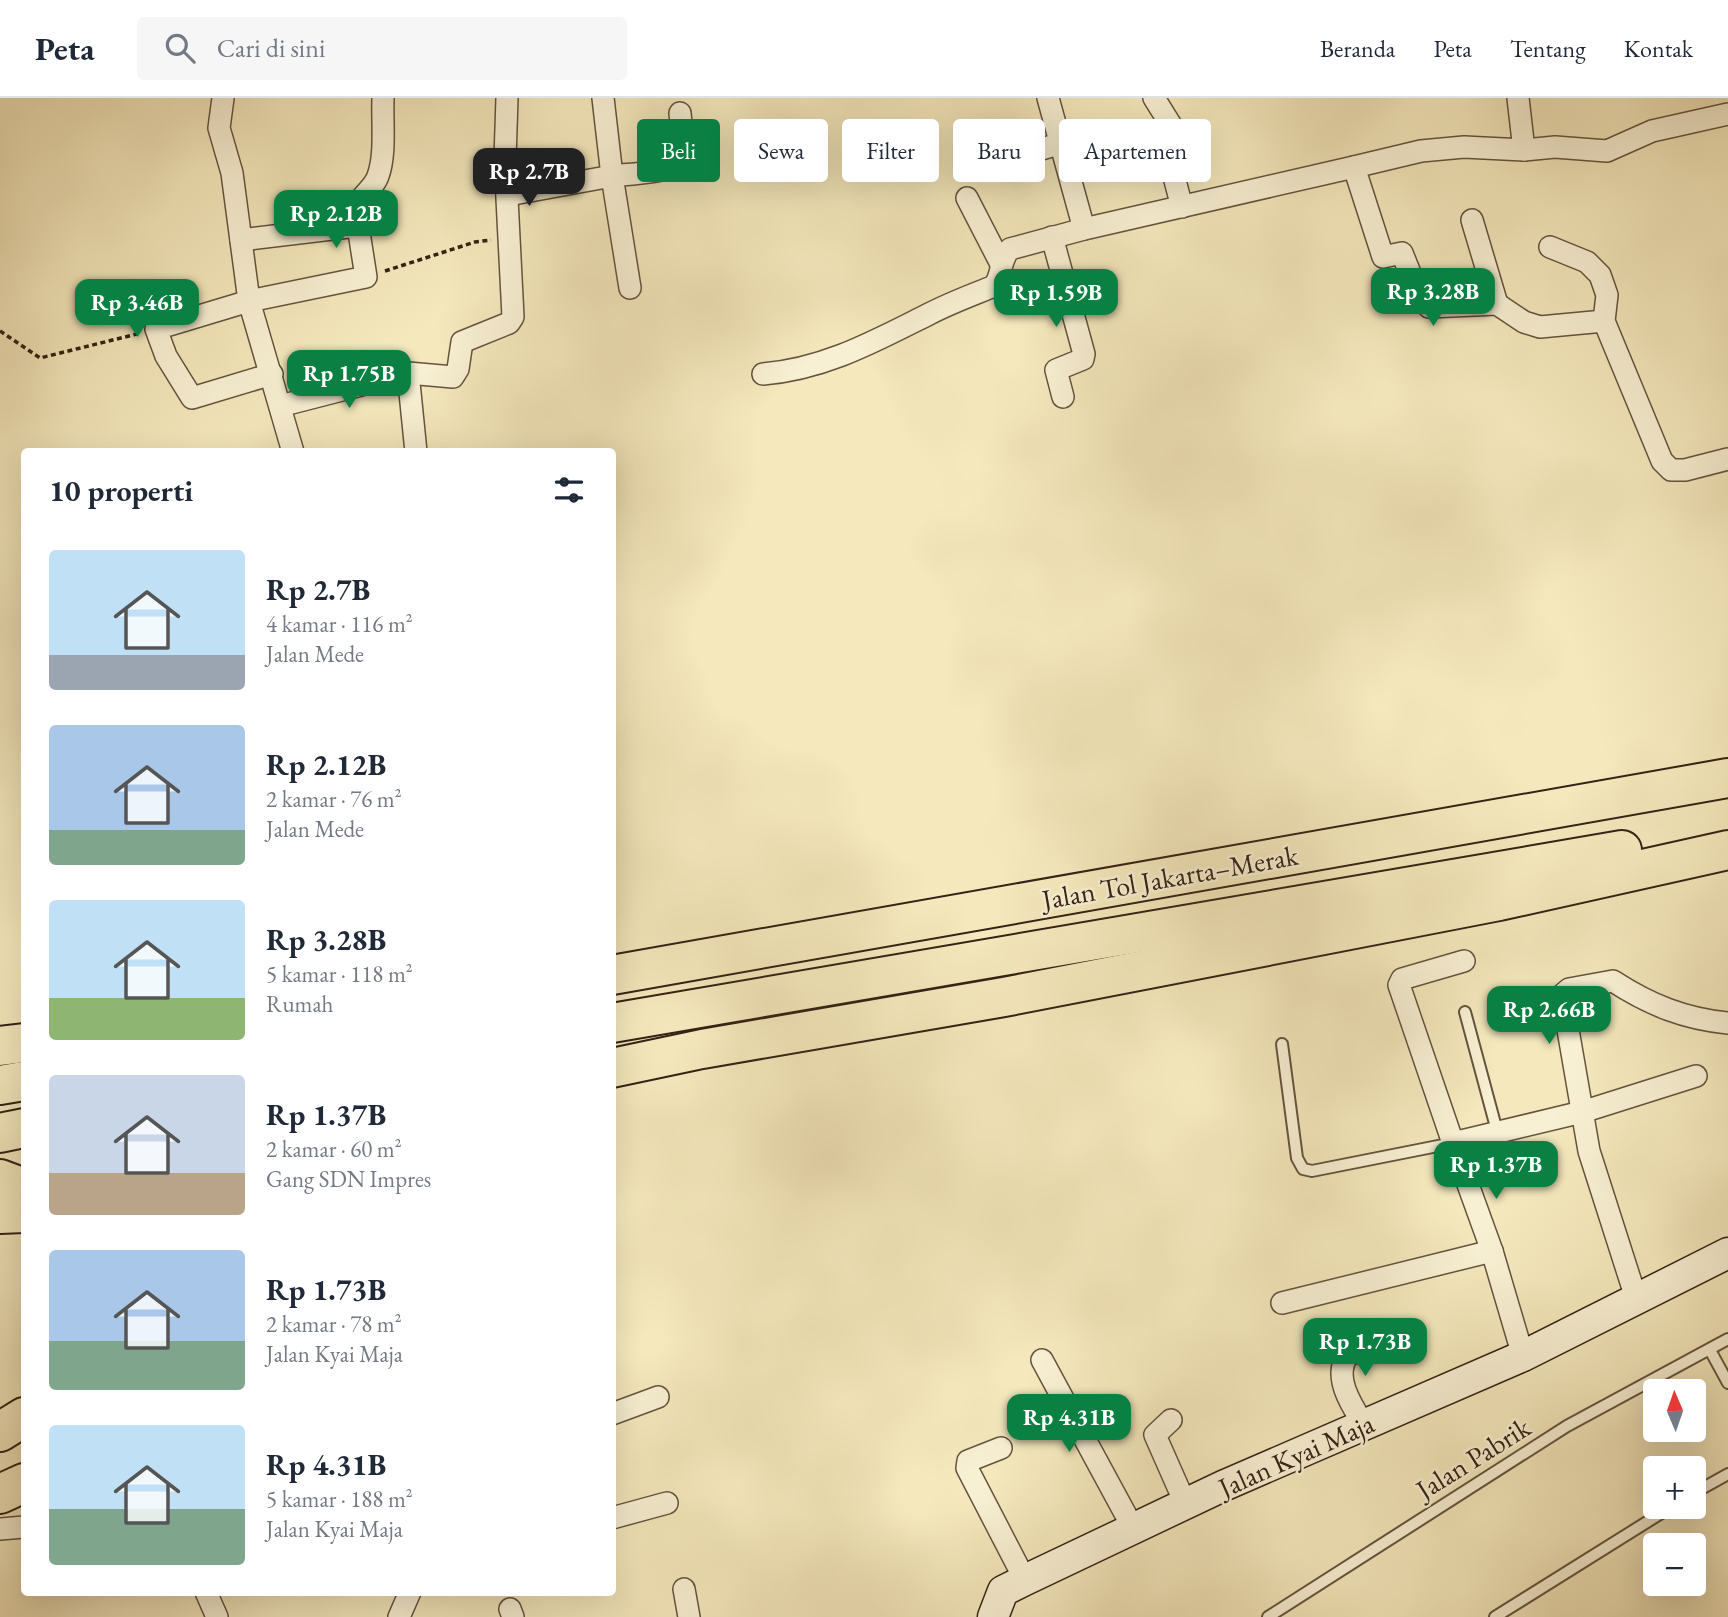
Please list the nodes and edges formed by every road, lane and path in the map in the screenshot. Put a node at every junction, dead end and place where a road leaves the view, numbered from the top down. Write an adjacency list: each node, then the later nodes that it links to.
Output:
1 (223, 98): 23 (street)
2 (383, 98): 19 (street)
3 (508, 98): 15 (street)
4 (603, 98): 13 (street)
5 (1048, 98): 10 (street)
6 (1154, 98): 17 (street)
7 (1518, 98): 11 (street)
8 (680, 113): 13 (street)
9 (1728, 114): 11 (street)
10 (1059, 133)
11 (1524, 150): 12 (street)
12 (1354, 167): 17 (street); 29 (street)
13 (612, 176): 15 (street); 27 (street)
14 (1072, 182): 20 (street)
15 (508, 195): 21 (street)
16 (967, 198): 25 (street)
17 (1182, 206): 20 (street)
18 (1472, 220): 29 (street)
19 (357, 226): 23 (street); 26 (street)
20 (1084, 229): 22 (street)
21 (510, 237): 26 (path); 33 (street)
22 (1052, 237): 25 (street); 36 (street)
23 (242, 240): 28 (street)
24 (1550, 247): 30 (street)
25 (1001, 264): 35 (street)
26 (366, 277): 28 (street)
27 (629, 288)
28 (249, 301): 31 (street); 34 (street)
29 (1497, 304): 30 (street)
30 (1604, 321): 40 (street)
31 (156, 329): 32 (path); 34 (street)
32 (0, 331)
33 (408, 373): 37 (street); 39 (street)
34 (272, 374): 37 (street)
35 (763, 374)
36 (1063, 397)
37 (280, 406): 38 (street)
38 (292, 448)
39 (416, 448)
40 (1728, 459)
41 (1728, 778): 45 (highway, Jalan Tol Jakarta–Merak)
42 (1728, 832): 47 (highway, Jalan Tol Jakarta–Merak)
43 (1728, 850): 52 (highway)
44 (1464, 961): 60 (street)
45 (616, 974)
46 (1465, 1012): 58 (lane)
47 (616, 1022)
48 (1728, 1023): 56 (street)
49 (21, 1043): 51 (highway)
50 (1282, 1044): 60 (lane)
51 (0, 1046)
52 (616, 1067)
53 (1696, 1076): 56 (street)
54 (21, 1082): 55 (highway)
55 (0, 1085)
56 (1582, 1111): 58 (street); 67 (street)
57 (21, 1129): 59 (highway)
58 (1497, 1131): 60 (street)
59 (0, 1133)
60 (1453, 1143): 65 (street)
61 (0, 1179): 62 (highway)
62 (21, 1187)
63 (21, 1213): 64 (highway)
64 (0, 1214)
65 (1492, 1251): 68 (street); 72 (street)
66 (1728, 1253): 67 (main road, Jalan Kyai Maja)
67 (1636, 1298): 72 (main road, Jalan Kyai Maja)
68 (1282, 1303)
69 (1728, 1339): 71 (lane, Jalan Pabrik)
70 (1395, 1347): 79 (street)
71 (1710, 1350): 74 (lane); 101 (lane, Jalan Pabrik)
72 (1523, 1356): 79 (main road, Jalan Kyai Maja)
73 (1042, 1360): 93 (street)
74 (1728, 1383)
75 (658, 1397): 76 (street)
76 (616, 1413)
77 (21, 1419): 80 (highway)
78 (1171, 1420): 89 (street)
79 (1364, 1425): 89 (main road, Jalan Kyai Maja)
80 (0, 1432)
81 (21, 1444): 83 (highway)
82 (1002, 1448): 95 (street)
83 (0, 1455)
84 (1728, 1474): 86 (lane)
85 (21, 1484): 87 (highway)
86 (1706, 1486)
87 (0, 1494)
88 (667, 1503): 90 (street)
89 (1185, 1503): 93 (main road, Jalan Kyai Maja)
90 (616, 1517)
91 (1652, 1519): 102 (lane)
92 (21, 1527): 94 (street)
93 (1133, 1528): 95 (main road, Jalan Kyai Maja)
94 (0, 1529)
95 (1025, 1580): 100 (main road, Jalan Kyai Maja)
96 (684, 1589): 99 (street)
97 (208, 1596): 98 (street)
98 (217, 1617)
99 (689, 1617)
100 (993, 1617)
101 (1268, 1617)
102 (1495, 1617)

